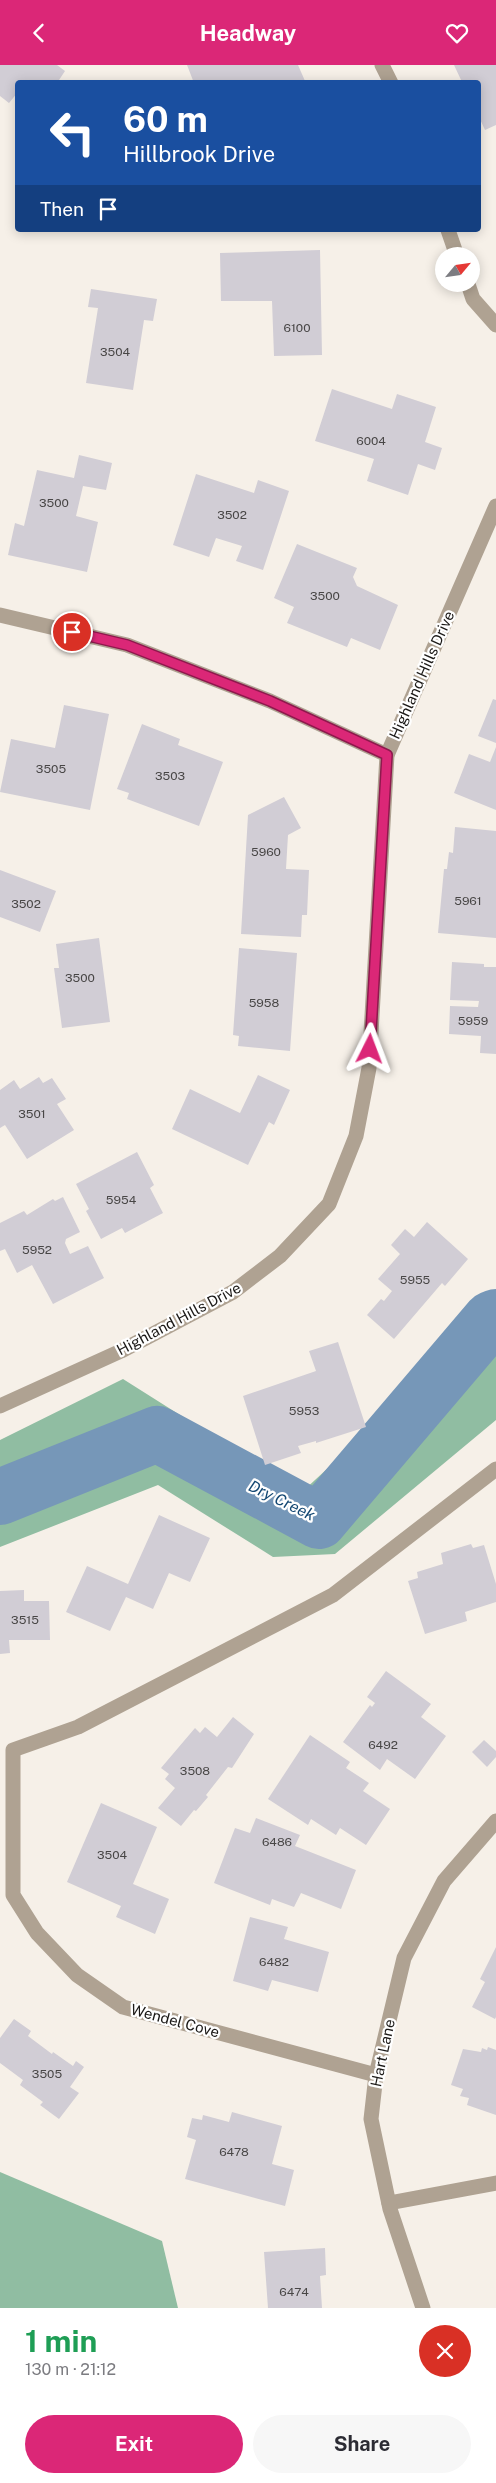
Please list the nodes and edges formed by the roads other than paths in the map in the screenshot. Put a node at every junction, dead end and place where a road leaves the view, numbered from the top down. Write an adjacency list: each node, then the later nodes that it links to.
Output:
1 (382, 65): 2 (street)
2 (390, 80)
3 (449, 232): 4 (street)
4 (454, 247)
5 (471, 293): 6 (street)
6 (496, 325)
7 (496, 506): 9 (street, Highland Hills Drive)
8 (0, 615): 9 (street)
9 (387, 755): 10 (street, Highland Hills Drive)
10 (0, 1407)
11 (496, 1469): 13 (street, Wendel Cove)
12 (496, 1821): 13 (street, Hart Lane)
13 (376, 2075): 15 (street, Hart Lane)
14 (496, 2183): 15 (street)
15 (389, 2203): 16 (street, Hart Lane)
16 (423, 2308)

